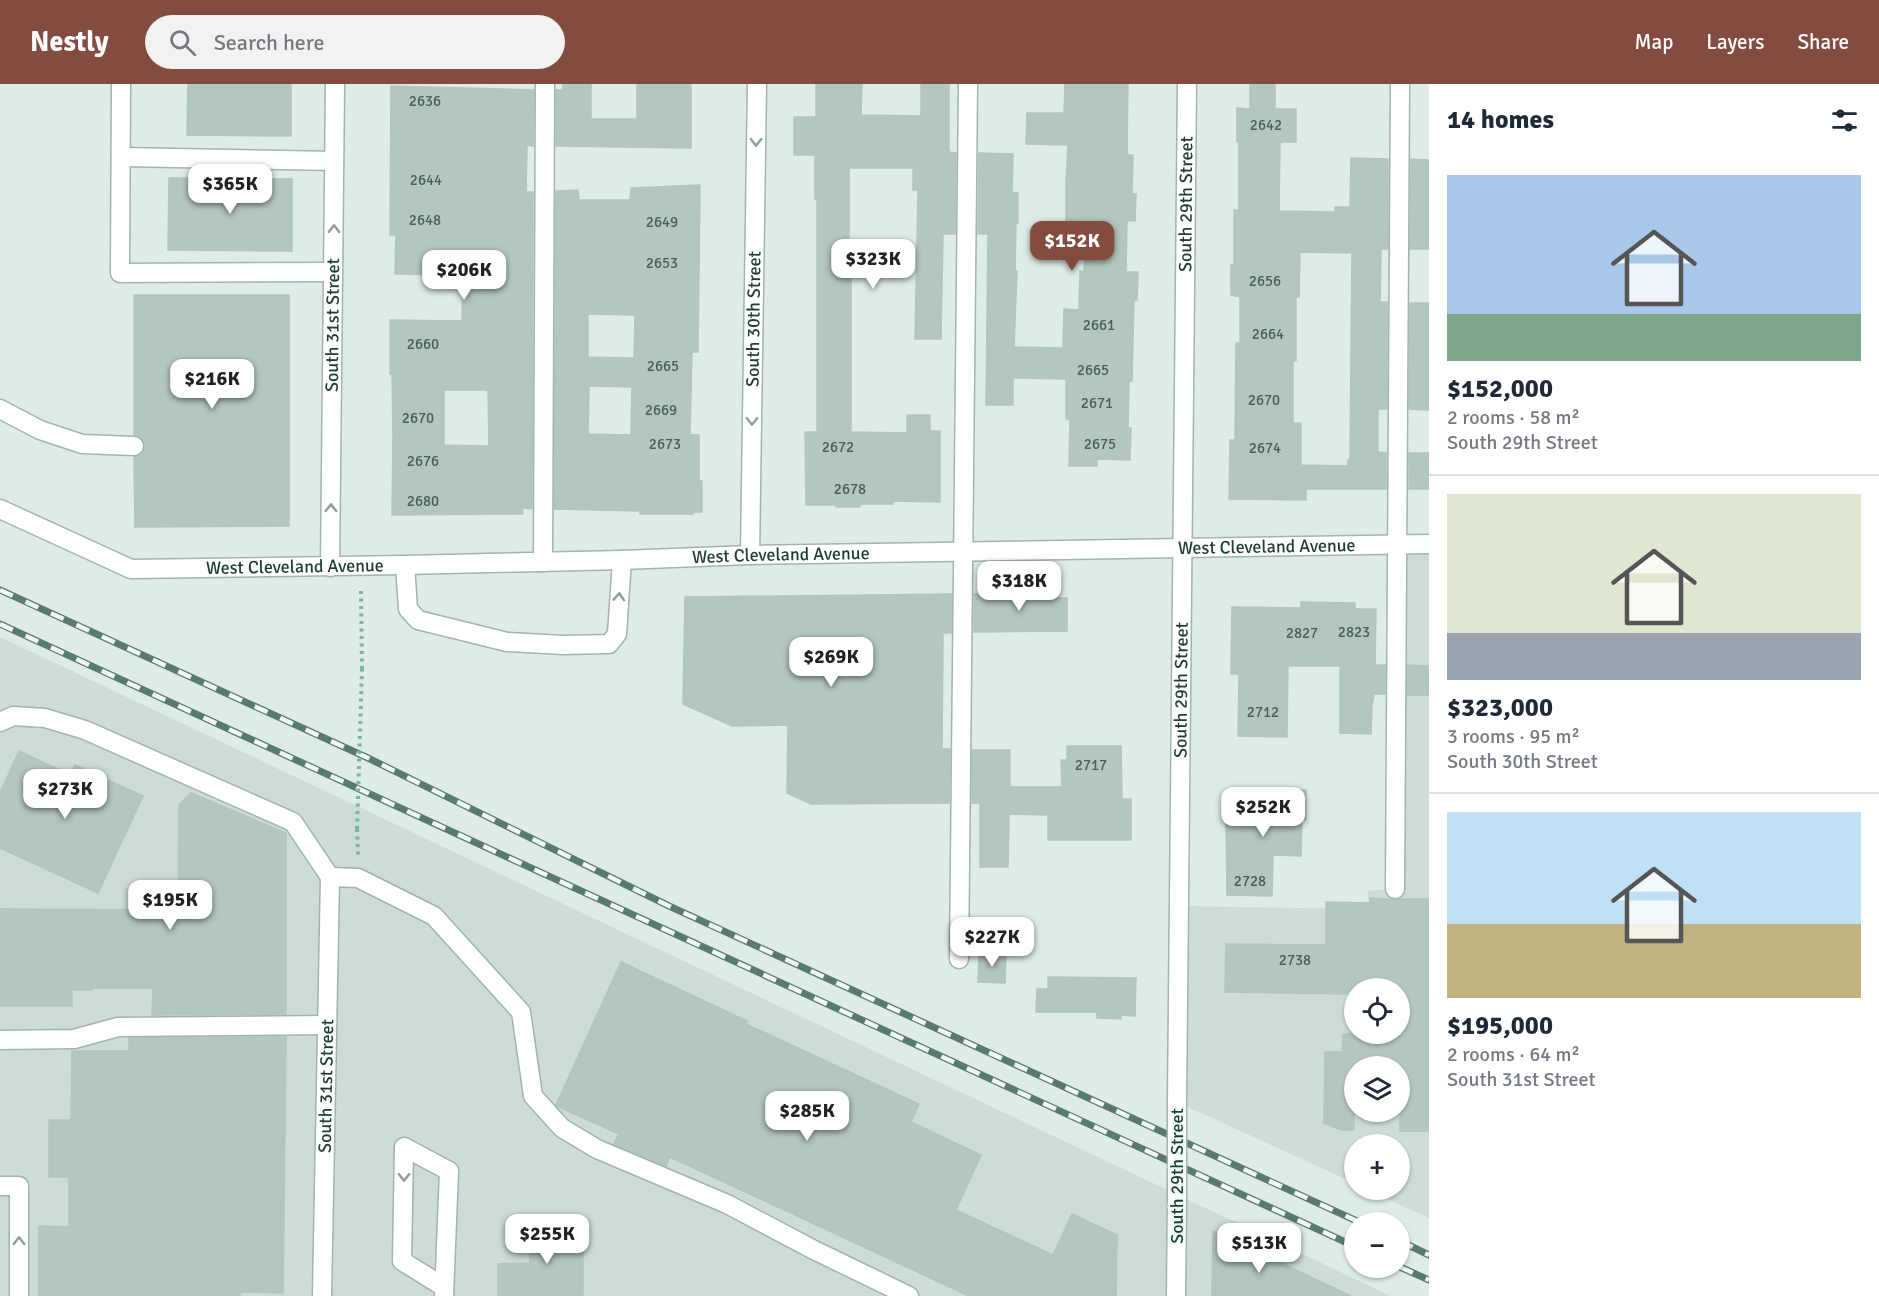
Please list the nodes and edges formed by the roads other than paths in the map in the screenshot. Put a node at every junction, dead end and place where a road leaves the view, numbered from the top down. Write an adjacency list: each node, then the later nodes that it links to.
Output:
1 (121, 84): 8 (street)
2 (335, 84): 9 (street, South 31st Street)
3 (545, 84): 20 (street)
4 (757, 84): 18 (street, South 30th Street, one-way to 18)
5 (968, 84): 17 (street)
6 (1187, 84): 16 (street, South 29th Street)
7 (1400, 84): 15 (street)
8 (121, 158): 9 (street); 10 (street)
9 (334, 161): 10 (street, South 31st Street, one-way to 9)
10 (333, 272): 22 (street, South 31st Street, one-way to 10)
11 (0, 409): 12 (street)
12 (134, 446)
13 (0, 508): 22 (street, West Cleveland Avenue)
14 (1429, 544): 15 (street, West Cleveland Avenue)
15 (1398, 545): 16 (street, West Cleveland Avenue); 25 (street)
16 (1182, 548): 17 (street, West Cleveland Avenue); 34 (street, South 29th Street, bridge)
17 (962, 551): 18 (street, West Cleveland Avenue); 26 (street)
18 (750, 555): 19 (street, West Cleveland Avenue)
19 (622, 560): 20 (street, West Cleveland Avenue); 21 (street, one-way to 19)
20 (543, 562): 21 (street, West Cleveland Avenue)
21 (405, 566): 22 (street, West Cleveland Avenue)
22 (330, 567)
23 (0, 722): 24 (street)
24 (330, 877): 27 (street, South 31st Street); 33 (street)
25 (1395, 889)
26 (959, 959)
27 (327, 1025): 28 (street); 32 (street, South 31st Street)
28 (0, 1040)
29 (0, 1186): 31 (street, one-way to 29)
30 (444, 1292): 30 (street, one-way to 30)
31 (19, 1296)
32 (322, 1296)
33 (909, 1296)
34 (1176, 1296)

